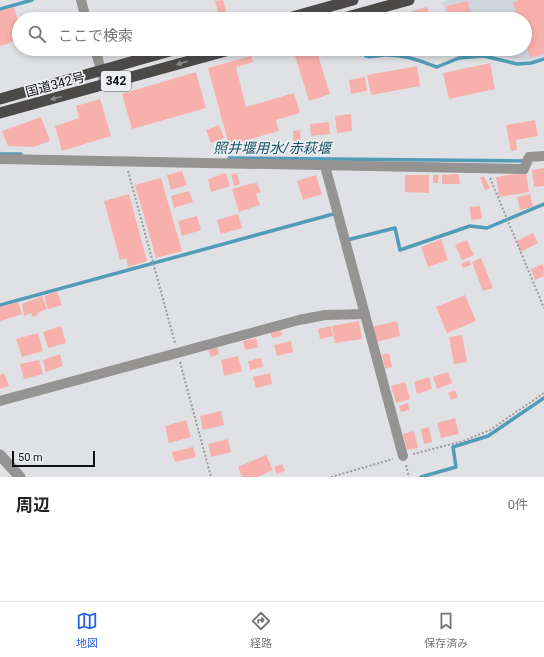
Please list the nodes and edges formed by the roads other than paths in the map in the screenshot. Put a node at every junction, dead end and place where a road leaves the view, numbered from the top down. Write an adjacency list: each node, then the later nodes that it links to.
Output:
1 (81, 0): 4 (street)
2 (353, 0): 5 (highway)
3 (409, 0): 6 (highway)
4 (84, 12)
5 (310, 12)
6 (365, 12)
7 (97, 56): 10 (street)
8 (152, 56): 10 (highway, 国道342号 / 342)
9 (208, 56): 11 (highway, 国道342号 / 342, one-way to 11)
10 (101, 70): 11 (street); 12 (highway, 国道342号 / 342)
11 (106, 84): 13 (highway, 国道342号 / 342, one-way to 13)
12 (0, 98)
13 (0, 113)
14 (544, 156): 16 (street)
15 (0, 159): 16 (street)
16 (324, 166): 17 (street)
17 (365, 314): 18 (street); 20 (street)
18 (0, 401)
19 (0, 455): 21 (street)
20 (403, 456)
21 (20, 477)

